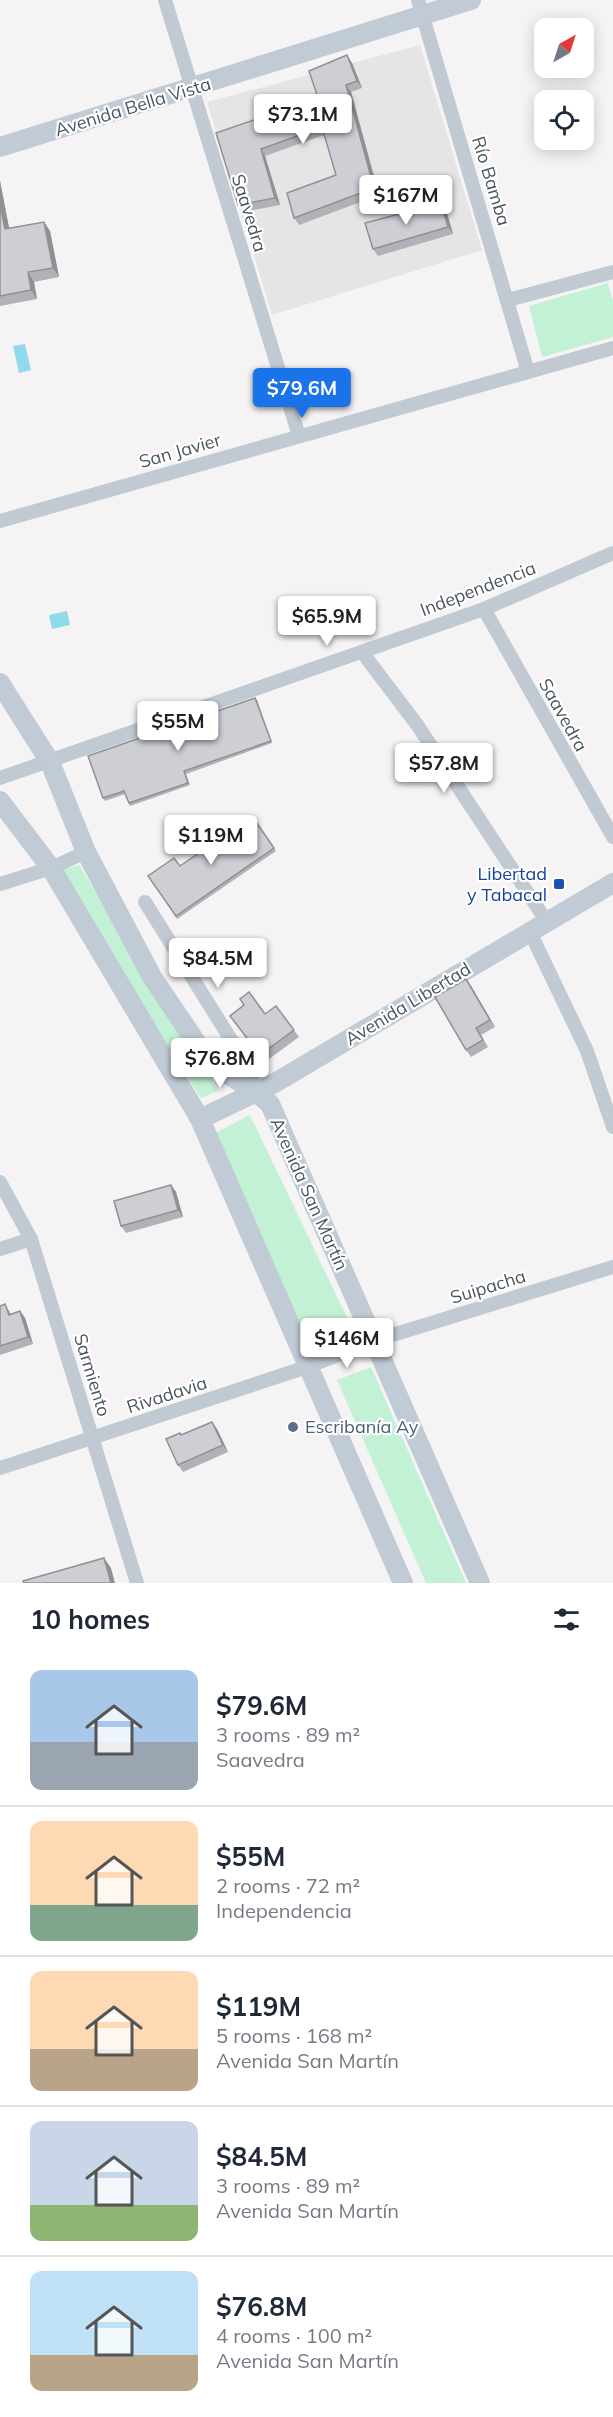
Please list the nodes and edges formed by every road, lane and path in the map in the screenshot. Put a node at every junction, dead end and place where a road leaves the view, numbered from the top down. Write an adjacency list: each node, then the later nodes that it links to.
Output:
1 (165, 0): 4 (street, Saavedra)
2 (471, 0): 3 (main road, Avenida Bella Vista)
3 (420, 7): 4 (main road, Avenida Bella Vista); 7 (street, Río Bamba)
4 (191, 89): 5 (main road, Avenida Bella Vista); 10 (street, Saavedra)
5 (0, 147)
6 (613, 272): 7 (street)
7 (508, 300): 9 (street, Río Bamba)
8 (613, 348): 9 (street, San Javier)
9 (528, 372): 10 (street, San Javier)
10 (299, 436): 11 (street, San Javier)
11 (0, 521)
12 (613, 553): 13 (street, Independencia)
13 (484, 609): 14 (street, Independencia); 19 (street, Saavedra)
14 (362, 652): 16 (street, Independencia); 25 (street)
15 (0, 683): 16 (main road, Avenida San Martín)
16 (50, 762): 17 (street, Independencia); 20 (main road, Avenida San Martín)
17 (0, 778)
18 (0, 801): 21 (main road)
19 (613, 837)
20 (86, 852): 21 (street); 26 (main road, Avenida San Martín)
21 (51, 868): 23 (street); 27 (main road)
22 (613, 883): 25 (main road, Avenida Libertad)
23 (0, 884)
24 (145, 902): 26 (street)
25 (539, 927): 26 (main road, Avenida Libertad); 28 (street)
26 (256, 1092): 27 (main road, Avenida Libertad); 33 (main road, Avenida San Martín)
27 (200, 1119): 34 (main road)
28 (613, 1127)
29 (0, 1182): 30 (street, Sarmiento)
30 (31, 1239): 31 (street); 35 (street, Sarmiento)
31 (0, 1250)
32 (613, 1267): 33 (street, Suipacha)
33 (373, 1341): 34 (street, Suipacha); 39 (main road, Avenida San Martín)
34 (310, 1366): 35 (street, Rivadavia); 38 (main road)
35 (92, 1439): 36 (street, Rivadavia); 37 (street, Sarmiento)
36 (0, 1468)
37 (138, 1583)
38 (404, 1583)
39 (480, 1583)

